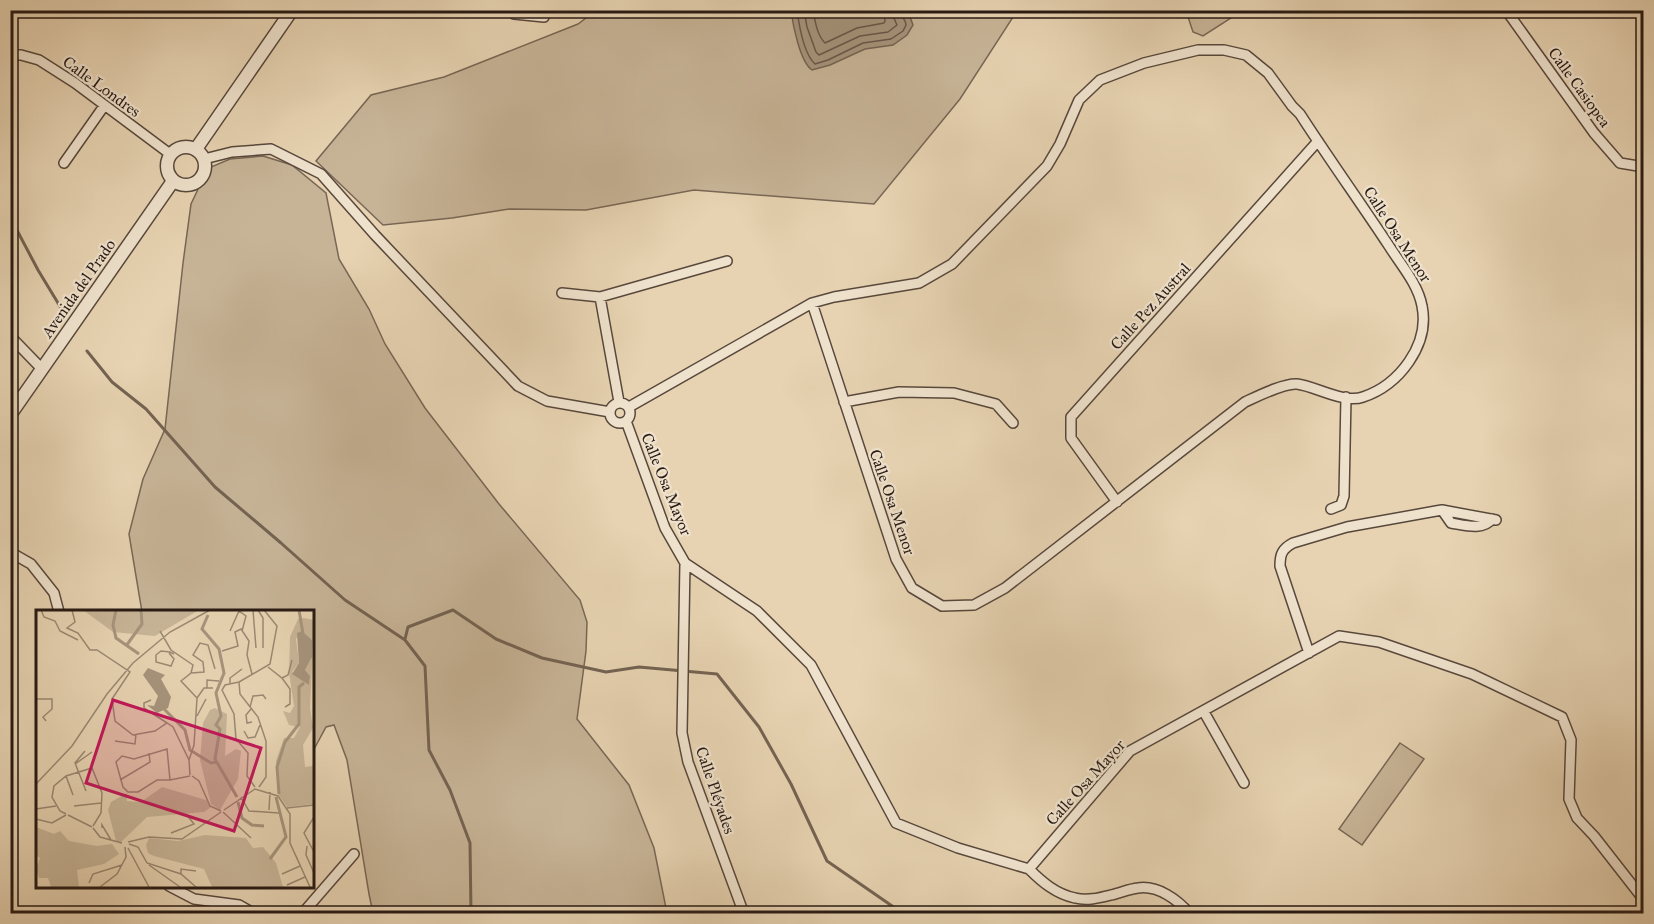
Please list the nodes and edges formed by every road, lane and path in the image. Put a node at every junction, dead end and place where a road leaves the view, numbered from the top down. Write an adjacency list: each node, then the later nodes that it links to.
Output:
1 (292, 10): 9 (street)
2 (510, 10): 4 (street)
3 (1506, 10): 11 (street, Calle Casiopea)
4 (544, 17)
5 (10, 55): 6 (street, Calle Londres)
6 (104, 106): 8 (street, Calle Londres); 10 (street)
7 (1318, 141): 16 (street, Calle Osa Menor); 19 (street, Calle Osa Menor); 27 (street, Calle Pez Austral)
8 (170, 154): 9 (street); 12 (street)
9 (200, 154): 12 (street); 23 (street)
10 (64, 164)
11 (1642, 167)
12 (174, 181): 18 (street, Avenida del Prado)
13 (726, 261): 15 (street)
14 (562, 293): 15 (street)
15 (600, 297): 20 (street)
16 (812, 303): 21 (street, Calle Osa Menor); 22 (street, Calle Osa Menor)
17 (10, 336): 18 (street)
18 (42, 369): 24 (street, Avenida del Prado)
19 (1346, 397): 27 (street, Calle Osa Menor); 28 (street)
20 (619, 402): 22 (street); 23 (street)
21 (844, 402): 26 (street); 27 (street, Calle Osa Menor)
22 (629, 407): 25 (street)
23 (610, 412): 25 (street)
24 (10, 415)
25 (626, 421): 31 (street, Calle Osa Mayor)
26 (1013, 423)
27 (1117, 502)
28 (1331, 509)
29 (1494, 520): 33 (street)
30 (10, 552): 32 (street)
31 (685, 563): 37 (street, Calle Osa Mayor); 42 (street, Calle Pléyades)
32 (58, 610)
33 (1309, 653): 34 (street, Calle Osa Mayor); 39 (street, Calle Osa Mayor)
34 (1204, 712): 35 (street); 37 (street, Calle Osa Mayor)
35 (1244, 783)
36 (354, 854): 41 (street)
37 (1029, 869): 43 (street)
38 (173, 888): 40 (street)
39 (1644, 900)
40 (255, 914)
41 (302, 914)
42 (744, 914)
43 (1190, 914)

